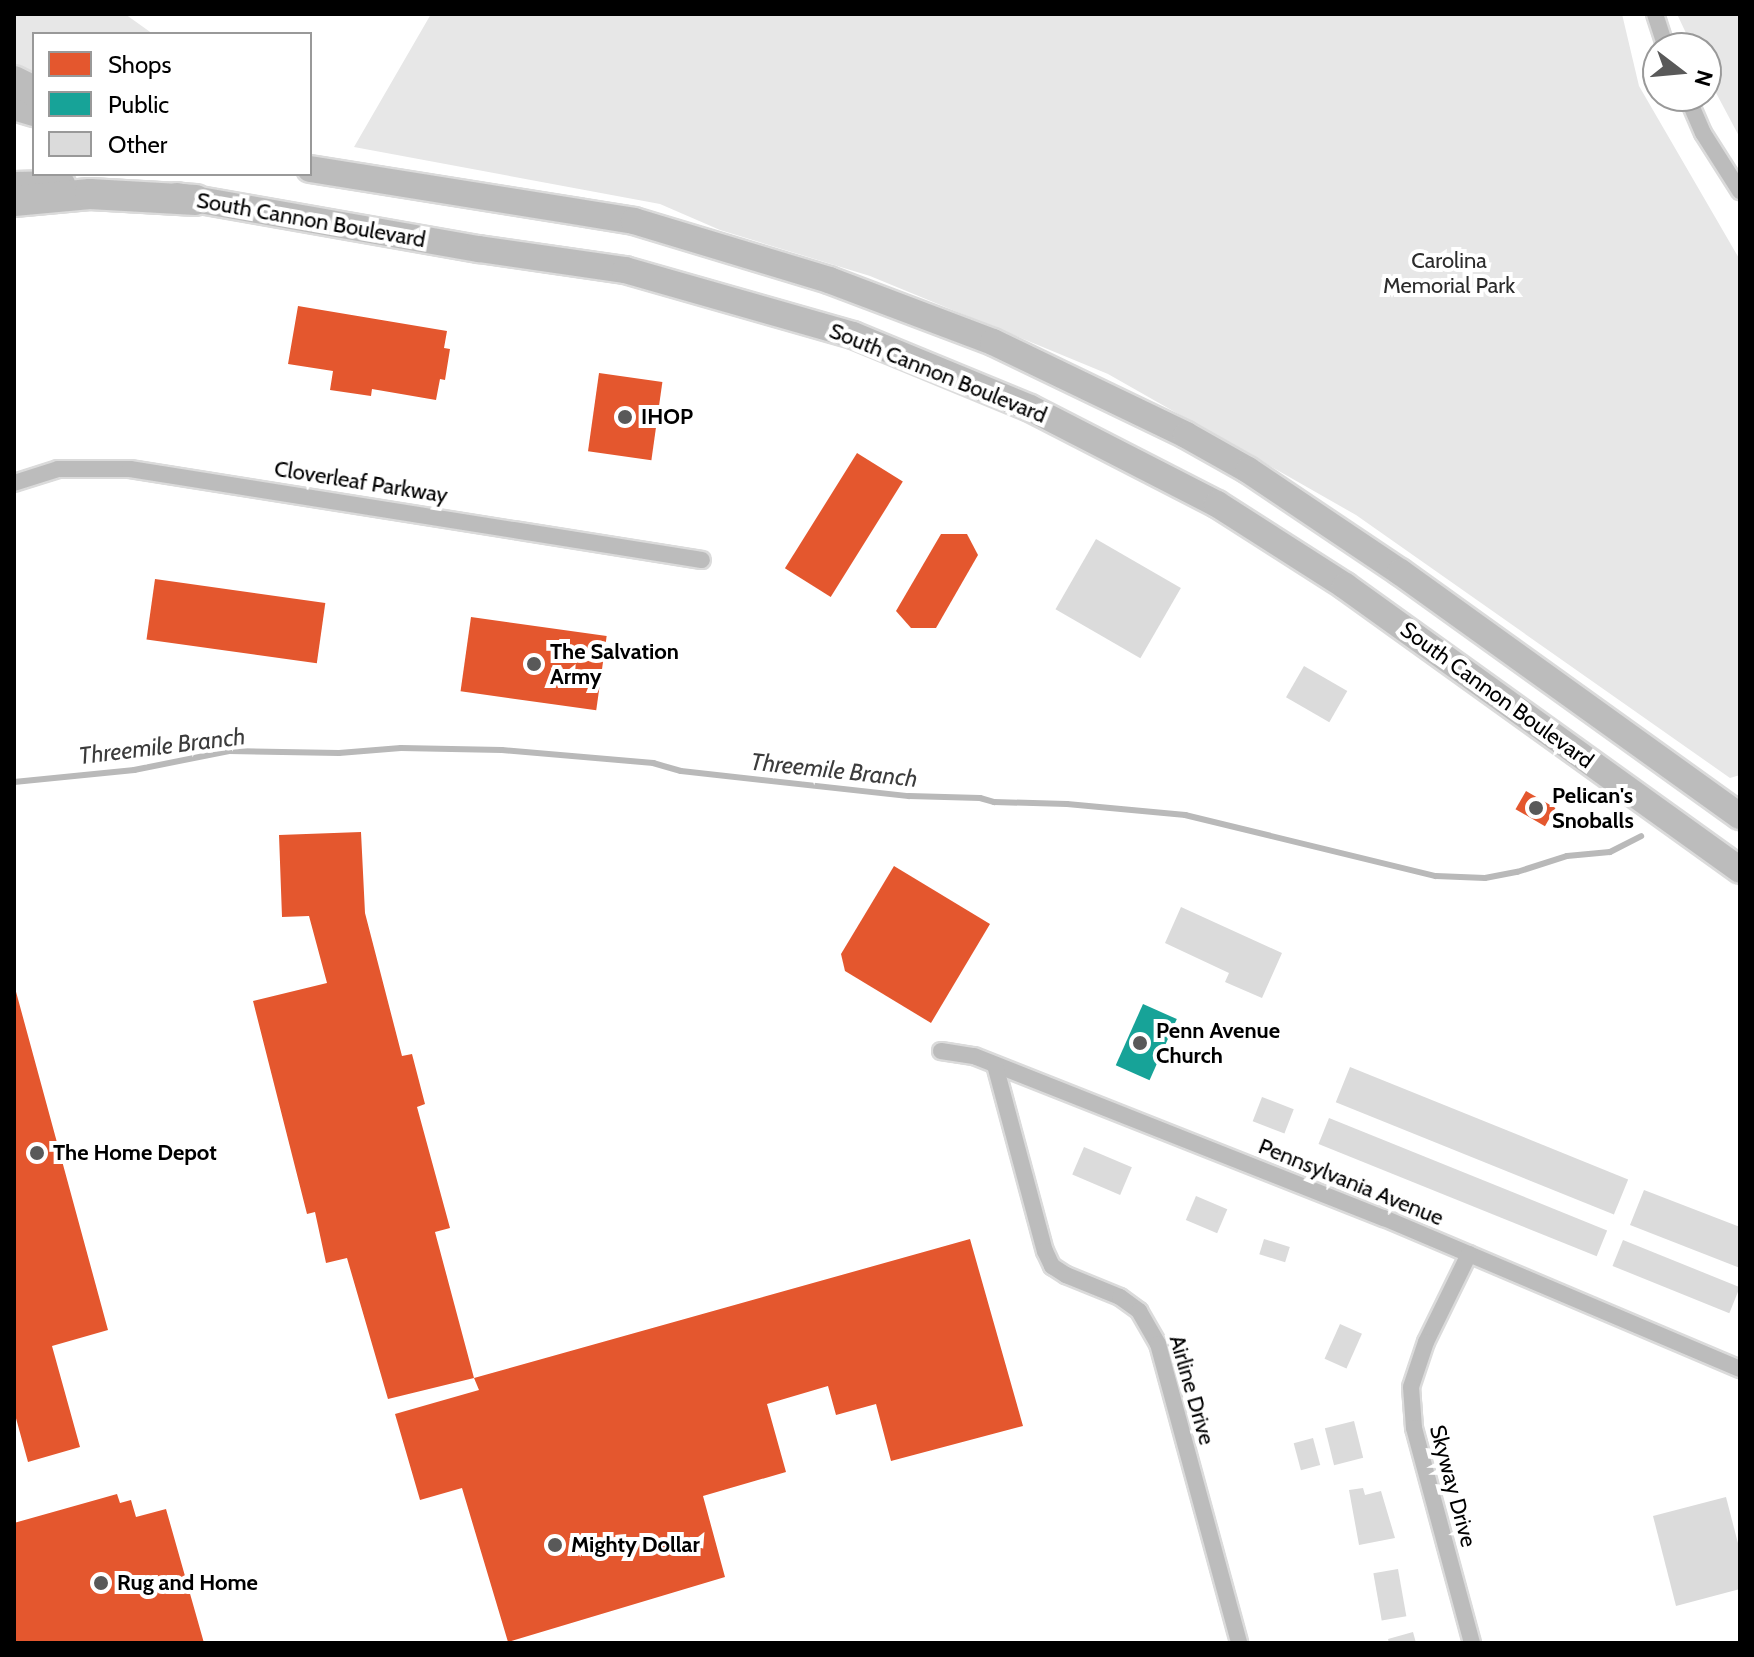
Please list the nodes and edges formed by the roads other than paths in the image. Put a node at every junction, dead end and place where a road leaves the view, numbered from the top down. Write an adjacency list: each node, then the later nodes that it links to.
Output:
1 (14, 81): 2 (highway)
2 (32, 90)
3 (1694, 112): 6 (street)
4 (312, 169): 11 (main road, South Cannon Boulevard)
5 (14, 185): 7 (main road, South Cannon Boulevard)
6 (1740, 191)
7 (196, 200): 8 (highway); 12 (main road, South Cannon Boulevard)
8 (14, 201)
9 (14, 483): 10 (street, Cloverleaf Parkway)
10 (702, 560)
11 (1740, 816)
12 (1740, 870)
13 (941, 1051): 14 (street, Pennsylvania Avenue)
14 (995, 1065): 15 (street, Pennsylvania Avenue); 17 (street, Airline Drive)
15 (1469, 1254): 16 (street, Pennsylvania Avenue); 18 (street, Skyway Drive)
16 (1740, 1369)
17 (1239, 1643)
18 (1472, 1643)

